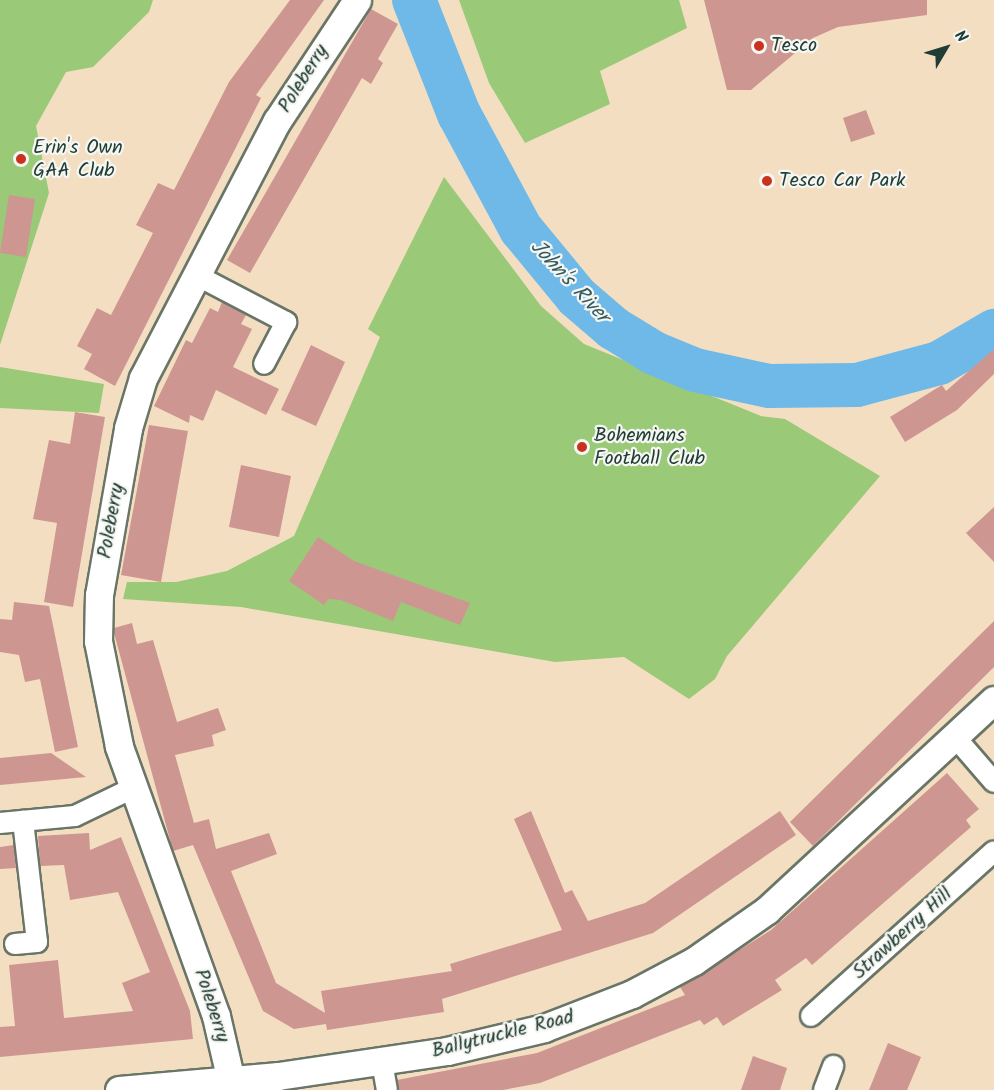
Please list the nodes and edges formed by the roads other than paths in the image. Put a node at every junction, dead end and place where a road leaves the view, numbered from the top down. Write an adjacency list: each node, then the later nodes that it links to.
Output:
1 (357, 0): 2 (street, Poleberry)
2 (196, 275): 3 (street); 7 (street, Poleberry)
3 (264, 364)
4 (994, 700): 5 (street, Ballytruckle Road)
5 (956, 738): 6 (street); 13 (street, Ballytruckle Road)
6 (994, 782)
7 (131, 789): 8 (street); 15 (street, Poleberry)
8 (23, 821): 9 (street); 11 (street)
9 (0, 823)
10 (994, 851): 12 (street, Strawberry Hill)
11 (15, 944)
12 (811, 1016)
13 (382, 1062): 15 (street, Ballytruckle Road); 17 (street)
14 (833, 1066): 18 (street)
15 (231, 1081): 16 (street, Ballytruckle Road)
16 (119, 1090)
17 (387, 1090)
18 (824, 1090)

